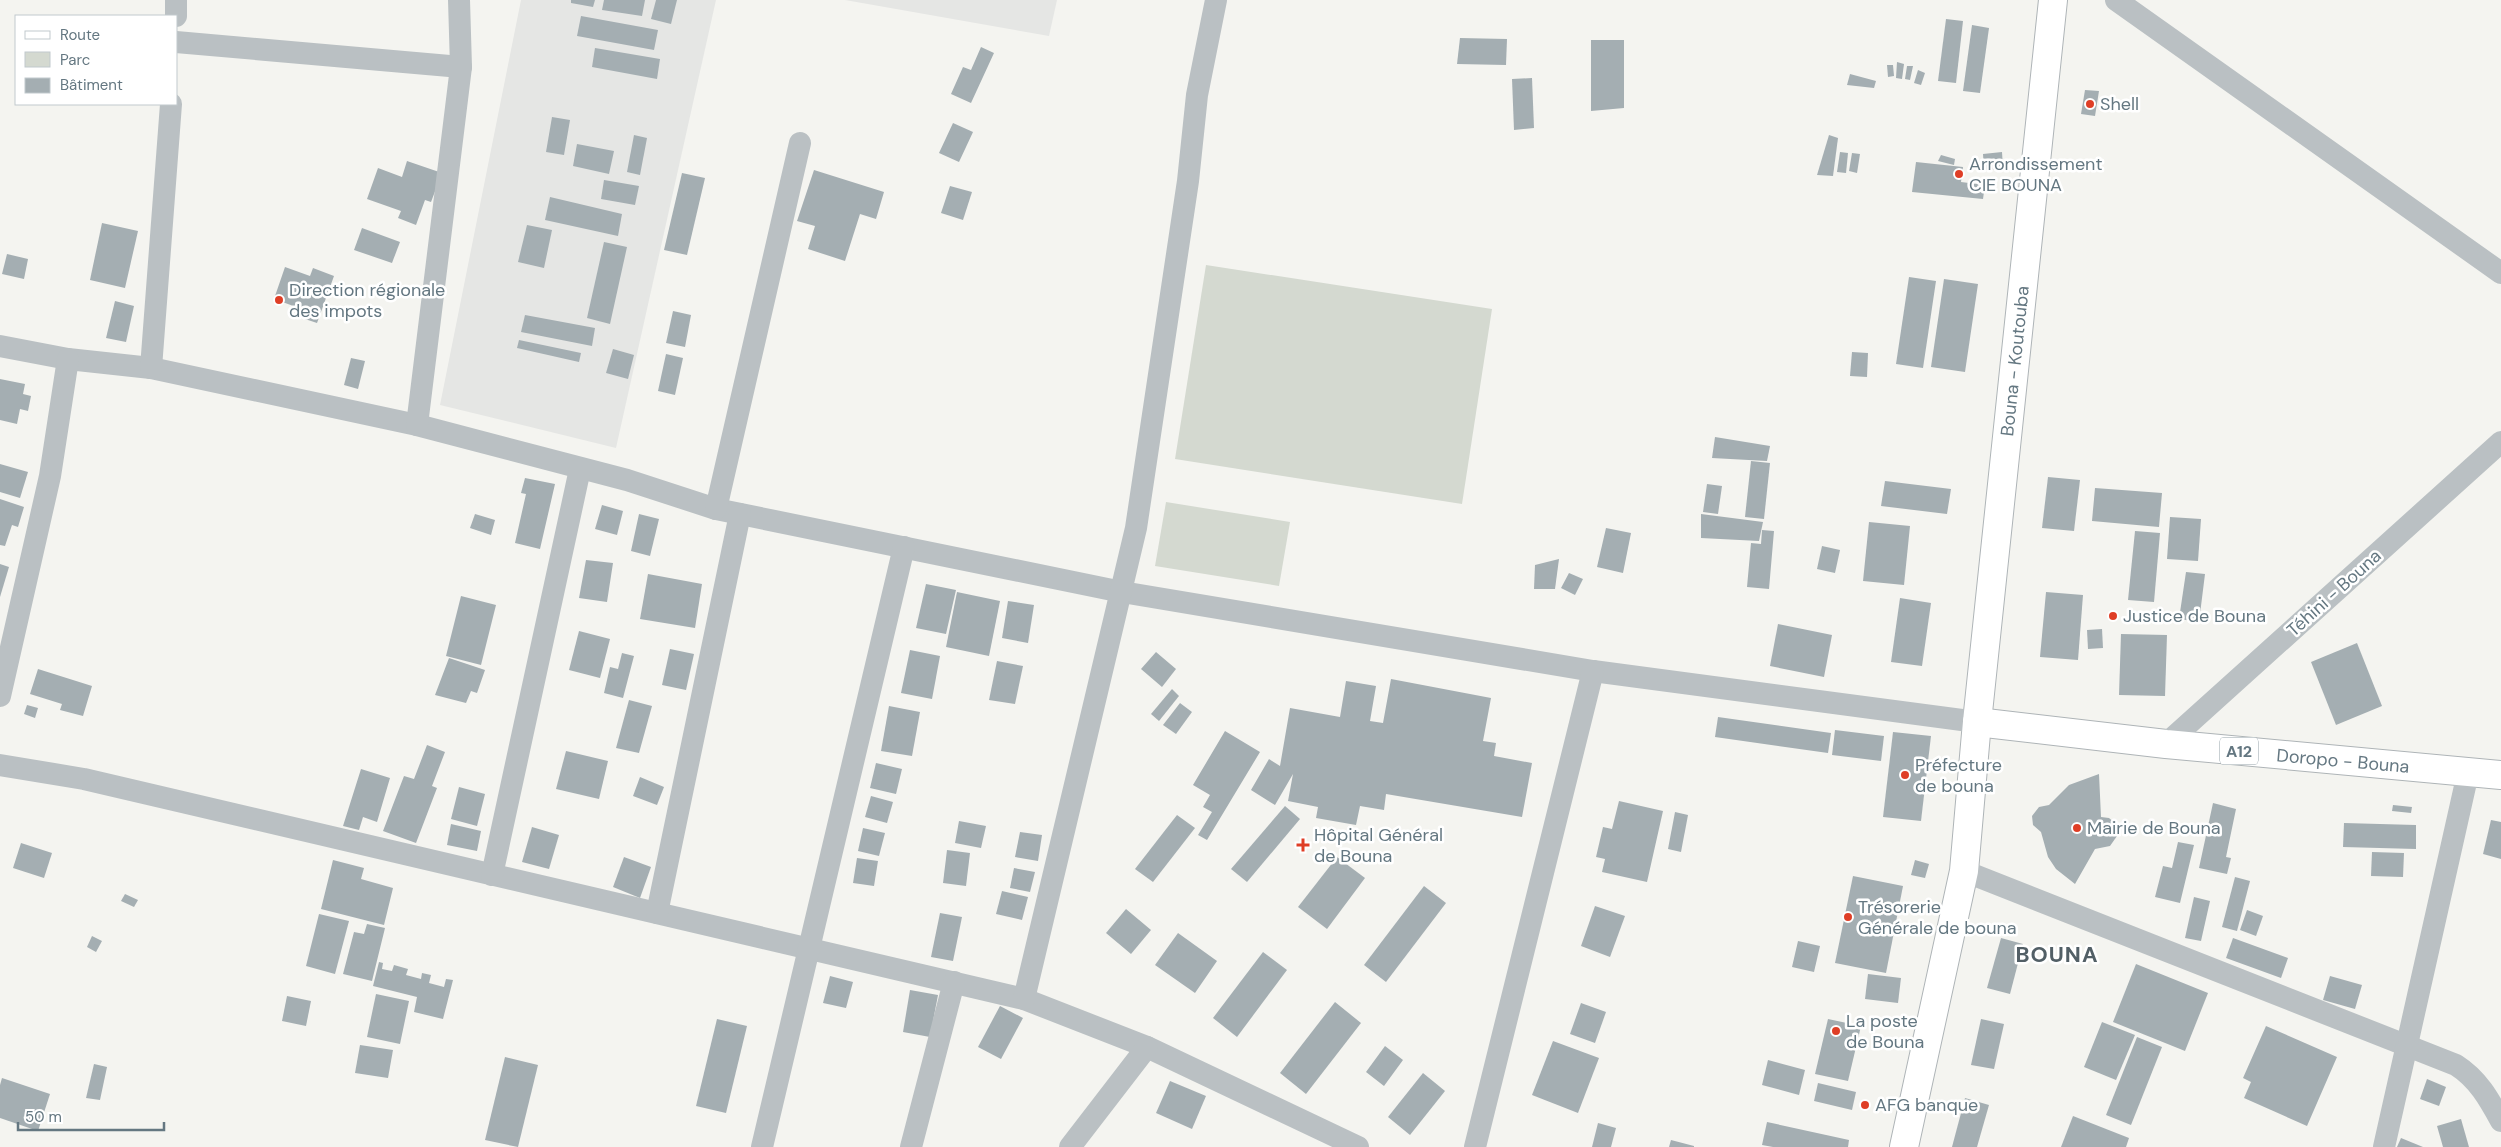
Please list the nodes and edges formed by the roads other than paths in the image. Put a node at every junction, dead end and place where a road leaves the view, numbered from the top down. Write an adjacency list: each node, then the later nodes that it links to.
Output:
1 (176, 0): 6 (street)
2 (459, 0): 8 (street)
3 (1216, 0): 21 (street)
4 (2053, 0): 24 (main road, Bouna - Koutouba)
5 (2116, 0): 11 (street)
6 (176, 15)
7 (178, 42): 8 (street)
8 (461, 67): 15 (street)
9 (171, 105): 14 (street)
10 (800, 142): 18 (street)
11 (2501, 274)
12 (0, 346): 13 (street)
13 (68, 359): 14 (street); 23 (street)
14 (152, 368): 15 (street)
15 (417, 425): 17 (street)
16 (2501, 442): 25 (street, Téhini - Bouna)
17 (580, 469): 18 (street); 30 (street)
18 (716, 509): 19 (street)
19 (740, 514): 20 (street); 31 (street)
20 (904, 547): 21 (street); 32 (street)
21 (1122, 592): 22 (street); 34 (street)
22 (1593, 671): 24 (street); 42 (street)
23 (0, 696)
24 (1977, 722): 25 (main road, Doropo - Bouna / A12); 29 (main road, Bouna - Koutouba)
25 (2166, 744): 27 (main road, Doropo - Bouna / A12)
26 (0, 765): 30 (street)
27 (2468, 772): 28 (main road, Doropo - Bouna / A12); 35 (street)
28 (2501, 775)
29 (1964, 871): 35 (street); 43 (main road, Bouna - Koutouba)
30 (492, 875): 31 (street)
31 (656, 913): 32 (street)
32 (808, 948): 33 (street); 38 (street)
33 (954, 982): 34 (street); 39 (street)
34 (1024, 998): 36 (street)
35 (2407, 1046): 37 (street); 44 (street)
36 (1147, 1047): 40 (street); 41 (street)
37 (2501, 1121)
38 (762, 1147)
39 (911, 1147)
40 (1070, 1147)
41 (1358, 1147)
42 (1475, 1147)
43 (1904, 1147)
44 (2384, 1147)

